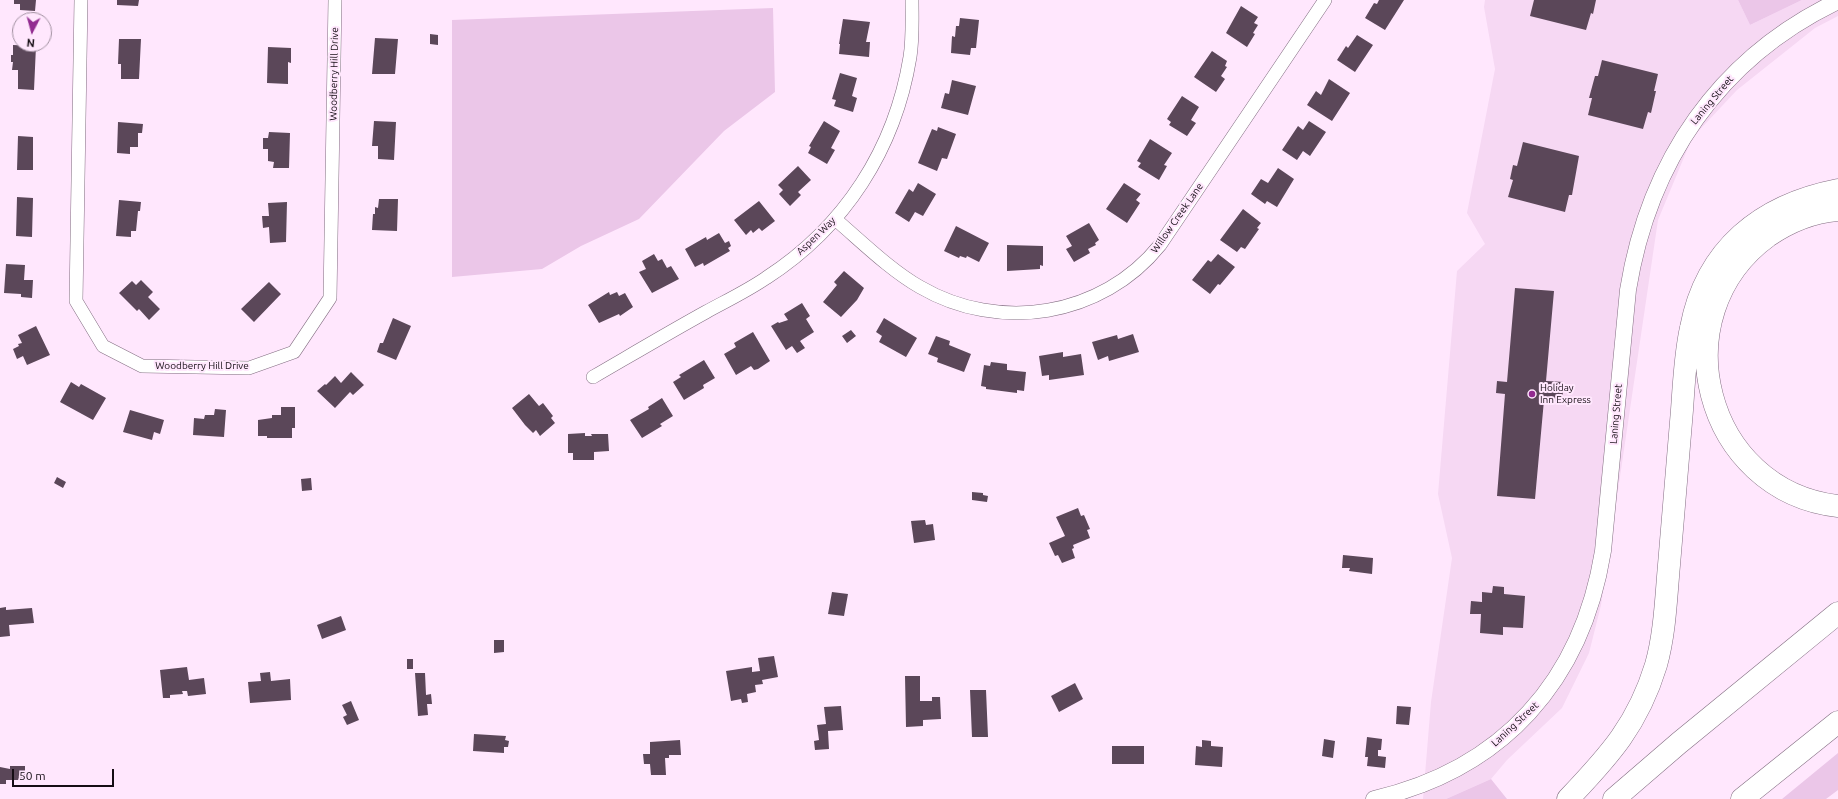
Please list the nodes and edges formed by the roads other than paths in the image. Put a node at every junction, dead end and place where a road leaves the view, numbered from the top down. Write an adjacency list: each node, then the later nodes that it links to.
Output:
1 (81, 0): 2 (street, Woodberry Hill Drive)
2 (335, 0)
3 (912, 0): 8 (street, Aspen Way)
4 (1325, 0): 8 (street, Willow Creek Lane)
5 (1838, 1): 13 (street, Laning Street)
6 (1838, 190): 14 (highway)
7 (1838, 210): 10 (highway)
8 (835, 219): 9 (street, Aspen Way)
9 (593, 377)
10 (1838, 506)
11 (1838, 613): 15 (highway)
12 (1838, 722): 16 (highway)
13 (1374, 799)
14 (1568, 799)
15 (1614, 799)
16 (1742, 799)

